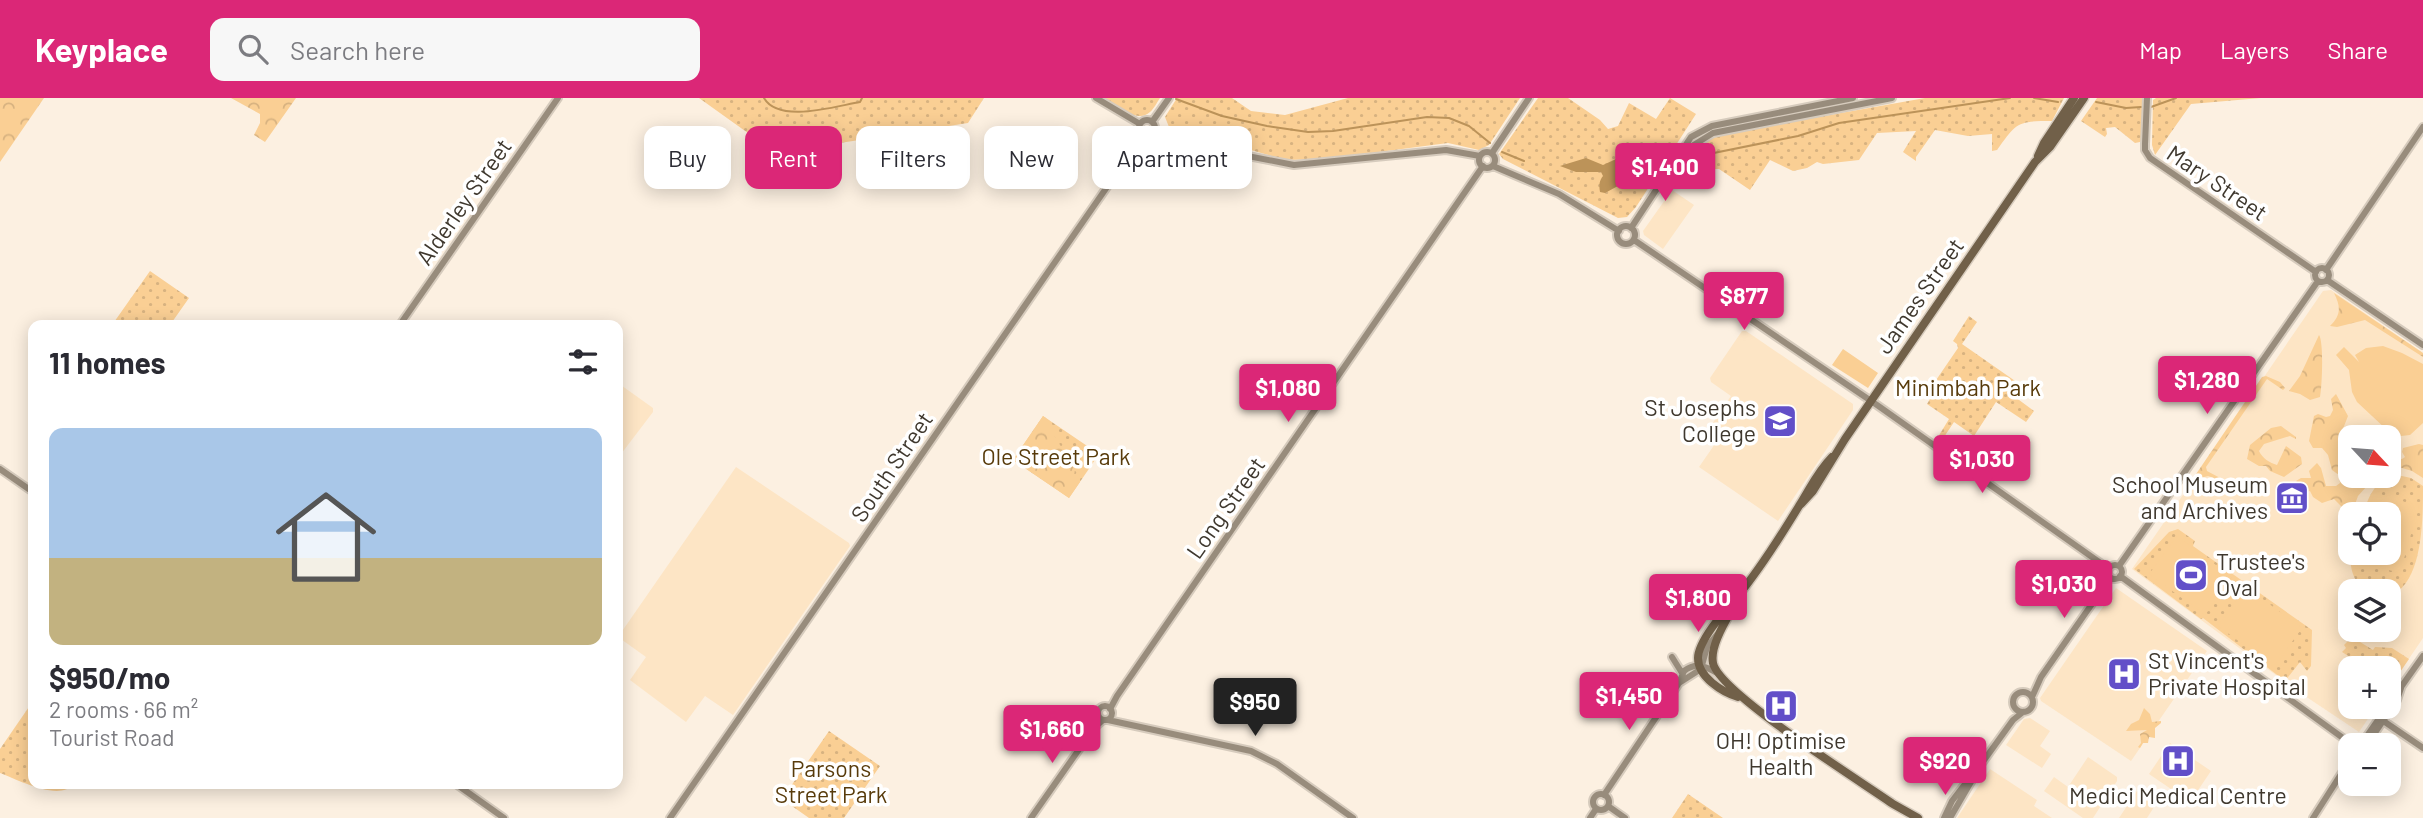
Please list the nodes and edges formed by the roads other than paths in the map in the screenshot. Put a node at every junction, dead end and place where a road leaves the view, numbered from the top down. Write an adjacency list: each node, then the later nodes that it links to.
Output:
1 (558, 98): 29 (street, Alderley Street)
2 (1096, 98): 11 (street)
3 (1169, 98): 10 (street)
4 (1529, 98): 15 (street)
5 (1853, 98): 14 (street)
6 (1892, 98): 14 (street)
7 (2074, 98): 18 (highway, James Street)
8 (2084, 98): 18 (highway, James Street)
9 (2147, 98): 26 (street, Mary Street)
10 (1152, 122): 11 (street); 12 (street)
11 (1140, 124)
12 (1154, 126)
13 (2423, 127): 25 (street)
14 (1683, 152): 22 (street)
15 (1492, 153): 16 (street); 20 (street)
16 (1480, 156): 17 (street); 19 (street)
17 (1252, 157)
18 (2035, 162): 31 (highway, James Street)
19 (1483, 166): 20 (street); 53 (street, Long Street)
20 (1493, 166): 23 (street)
21 (1106, 189): 69 (street, South Street)
22 (1631, 228): 23 (street); 24 (street)
23 (1619, 231): 24 (street)
24 (1634, 240): 31 (street)
25 (2326, 270): 26 (street); 27 (street)
26 (2316, 272): 28 (street)
27 (2327, 280): 28 (street); 30 (street)
28 (2318, 281): 34 (street)
29 (403, 320)
30 (2423, 345)
31 (1871, 401): 35 (street); 38 (highway, James Street)
32 (0, 469): 33 (street)
33 (28, 489)
34 (2119, 566): 35 (street); 36 (street)
35 (2109, 569): 37 (street)
36 (2120, 576): 37 (street); 57 (street)
37 (2110, 578): 45 (street)
38 (1740, 594): 39 (highway, James Street); 42 (highway, James Street)
39 (1722, 630): 42 (street, James Street); 44 (highway, James Street)
40 (2423, 656): 47 (street)
41 (1672, 657): 43 (street)
42 (1701, 667): 43 (street); 44 (street); 46 (street); 50 (highway)
43 (1682, 673): 46 (street)
44 (1717, 673): 50 (highway)
45 (2041, 677): 48 (street); 49 (street)
46 (1679, 683): 63 (street)
47 (2401, 688)
48 (2024, 692): 49 (street); 51 (street)
49 (2032, 697): 52 (street)
50 (1741, 698): 65 (highway)
51 (2015, 706): 52 (street); 55 (street)
52 (2023, 712): 55 (street)
53 (1106, 715): 70 (street, Long Street); 71 (street)
54 (2381, 719): 56 (street); 58 (street)
55 (2006, 729): 59 (street)
56 (2372, 733)
57 (2338, 734)
58 (2423, 748)
59 (1982, 763): 76 (street); 77 (street)
60 (2338, 779): 64 (street)
61 (2338, 783): 64 (street)
62 (463, 789): 68 (street)
63 (1604, 795): 66 (street); 67 (street)
64 (2325, 800): 78 (street)
65 (1893, 804): 74 (highway); 75 (highway)
66 (1608, 806): 67 (street); 73 (street)
67 (1597, 809): 72 (street)
68 (504, 818)
69 (670, 818)
70 (1031, 818)
71 (1353, 818)
72 (1590, 818)
73 (1625, 818)
74 (1907, 818)
75 (1918, 818)
76 (1944, 818)
77 (1950, 818)
78 (2313, 818)

